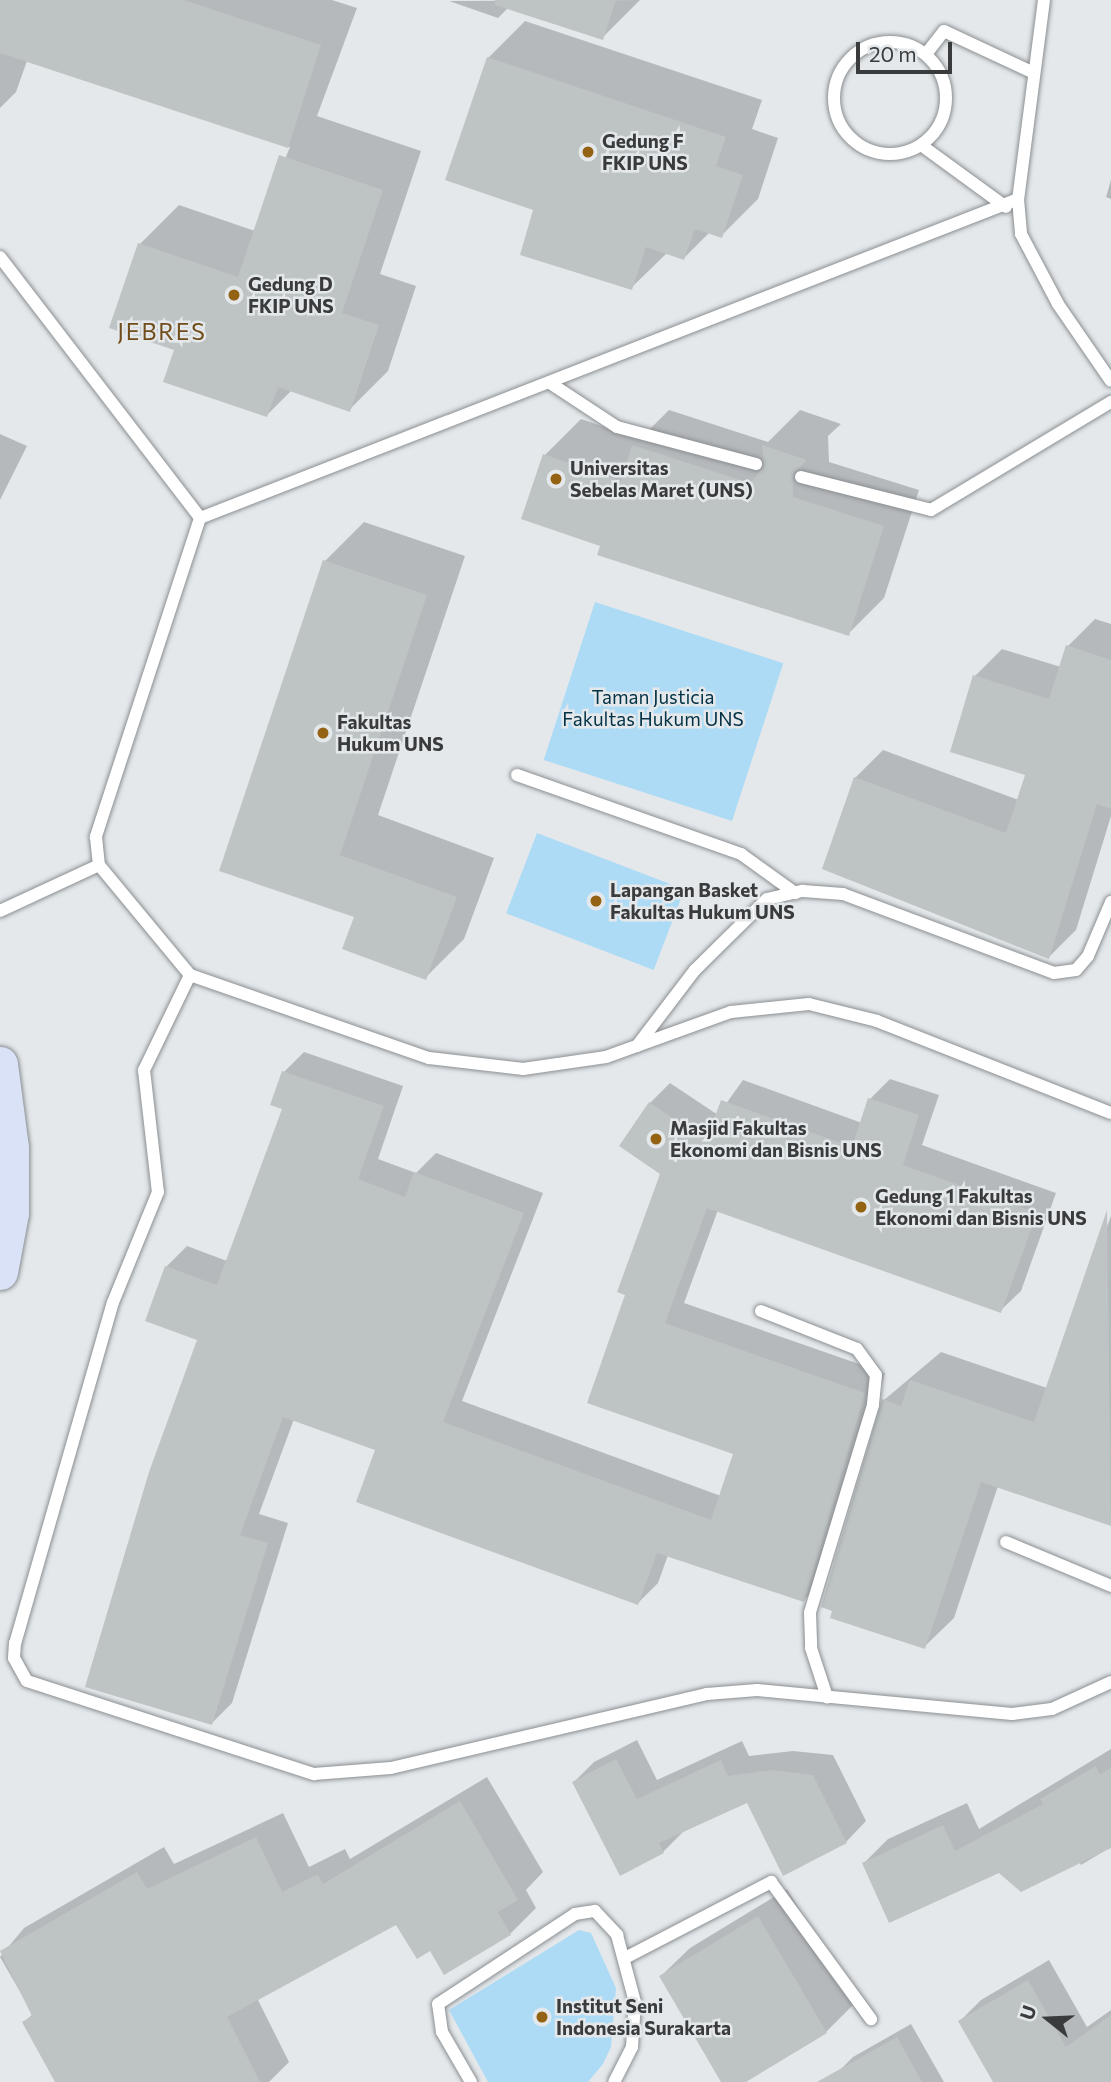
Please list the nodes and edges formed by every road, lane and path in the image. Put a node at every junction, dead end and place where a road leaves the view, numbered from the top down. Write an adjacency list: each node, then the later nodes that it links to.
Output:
1 (1044, 0): 3 (lane)
2 (926, 54): 3 (lane); 4 (lane); 4 (lane)
3 (1034, 73): 5 (lane)
4 (921, 145): 6 (lane)
5 (1018, 199): 6 (lane); 8 (lane)
6 (1006, 207): 9 (lane)
7 (0, 257): 13 (lane)
8 (1111, 381)
9 (550, 383): 11 (lane); 13 (lane)
10 (1111, 402): 12 (lane)
11 (756, 464)
12 (801, 477)
13 (200, 518): 15 (lane)
14 (517, 775): 16 (lane)
15 (99, 865): 18 (lane); 19 (lane)
16 (795, 892): 17 (lane); 20 (lane)
17 (1111, 902)
18 (0, 911)
19 (190, 975): 20 (lane); 28 (lane)
20 (637, 1046): 22 (lane)
21 (0, 1064): 23 (main road)
22 (1111, 1113)
23 (0, 1272)
24 (761, 1311): 28 (lane)
25 (1006, 1542): 26 (lane)
26 (1111, 1586)
27 (1111, 1682): 28 (lane)
28 (827, 1697)
29 (625, 1958): 30 (lane); 31 (lane); 32 (lane)
30 (871, 2019)
31 (471, 2082)
32 (614, 2082)

